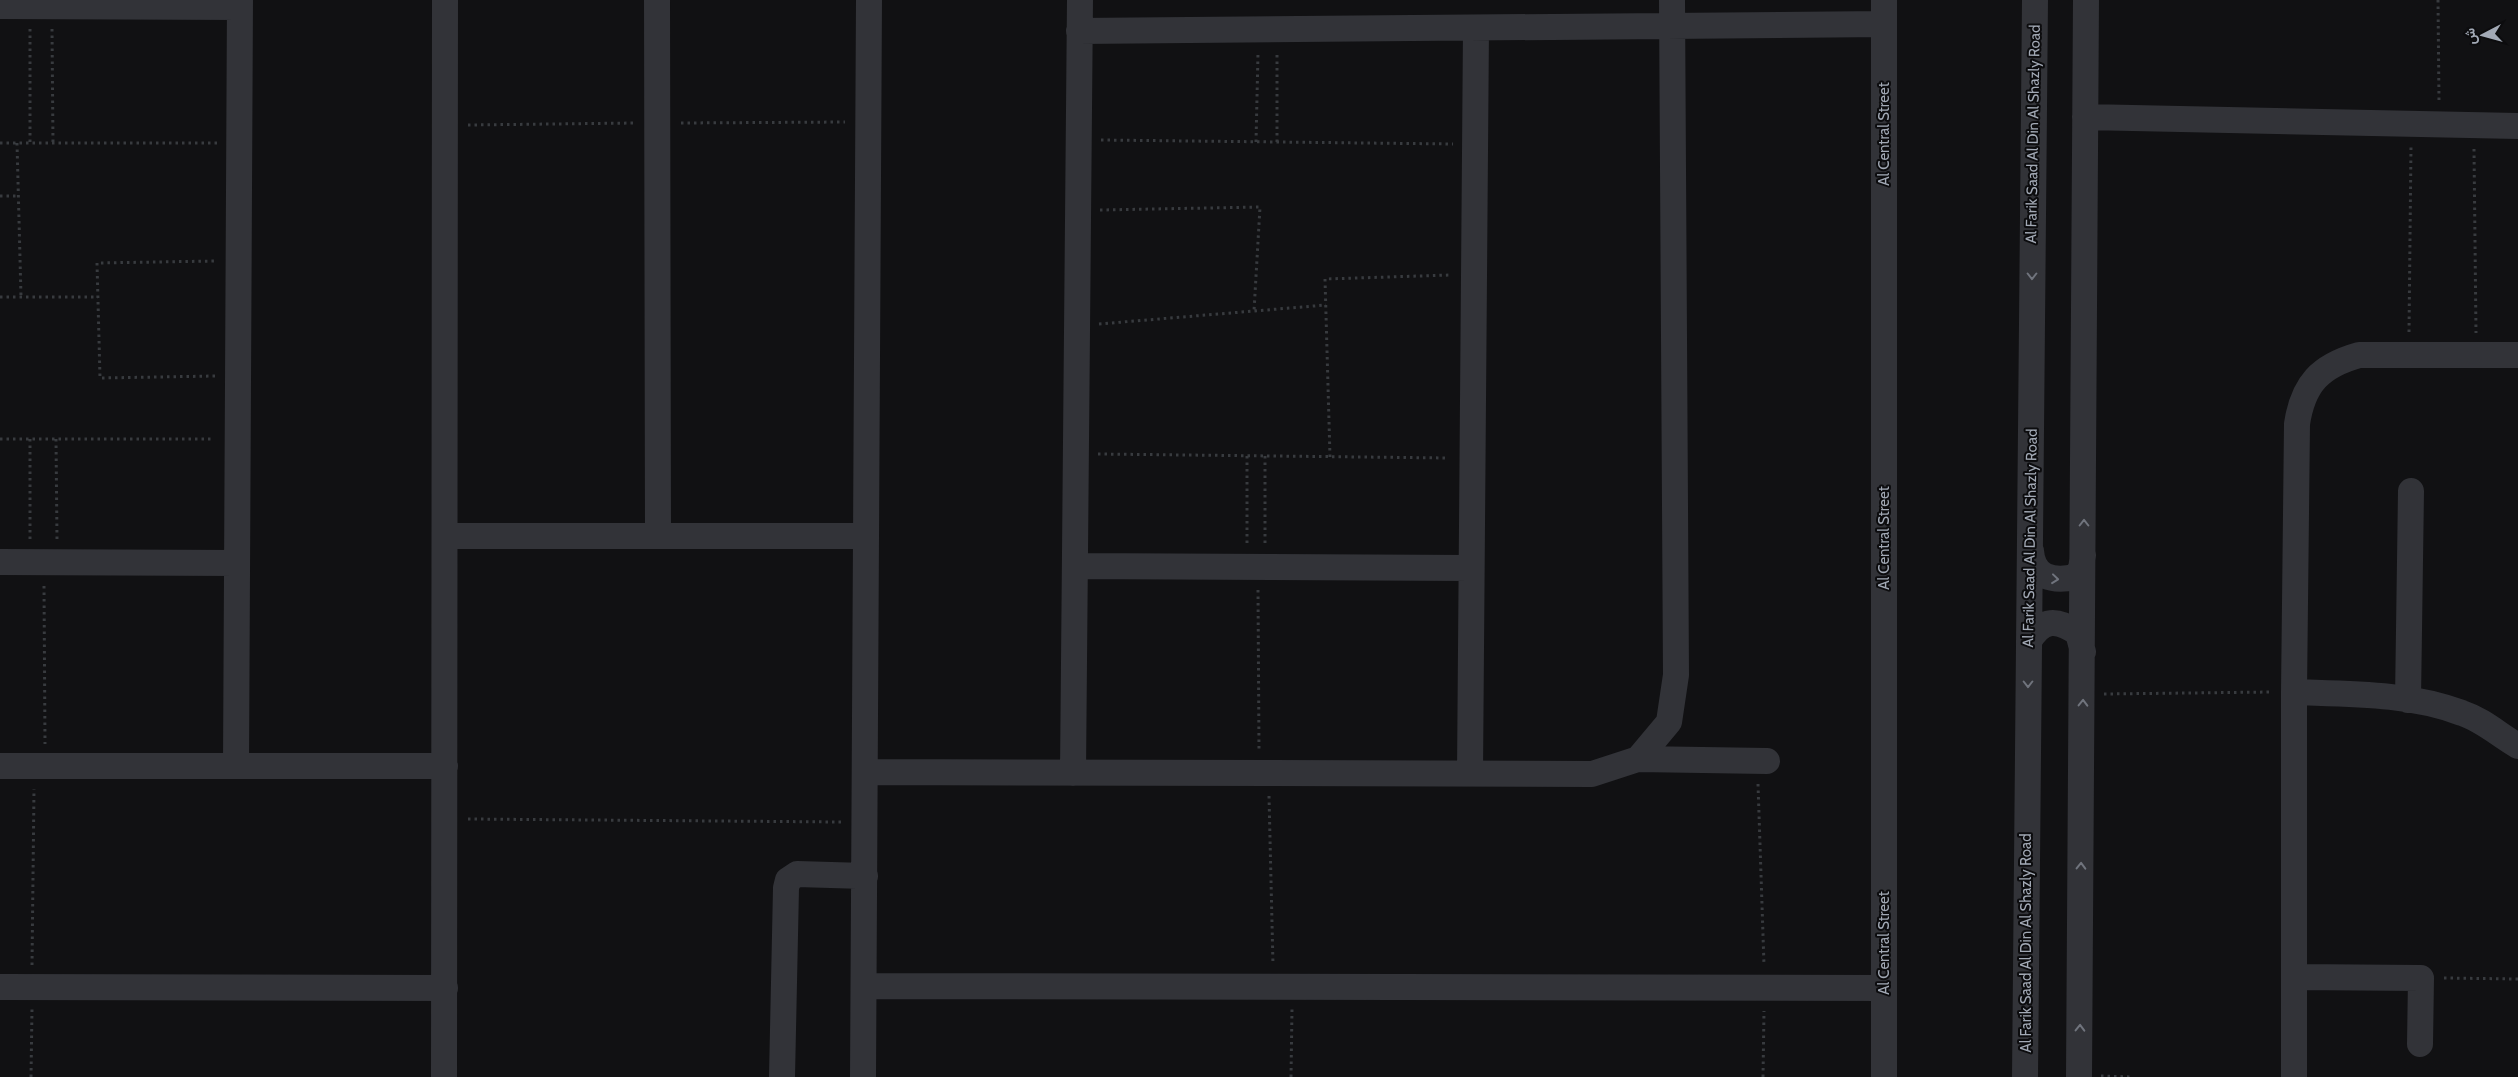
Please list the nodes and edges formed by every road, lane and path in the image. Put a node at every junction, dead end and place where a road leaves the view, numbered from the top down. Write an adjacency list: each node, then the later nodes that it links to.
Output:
1 (445, 0): 56 (street)
2 (657, 0): 57 (street)
3 (869, 0): 58 (street)
4 (1080, 0): 16 (street)
5 (1672, 0): 13 (street)
6 (2035, 0): 59 (street, Al Farik Saad Al Din Al Shazly Road, one-way to 59)
7 (2086, 0): 17 (street)
8 (2438, 0): 19 (path)
9 (240, 4): 11 (street); 29 (street)
10 (0, 6): 11 (street)
11 (41, 6): 23 (path); 24 (path)
12 (1884, 12): 13 (street); 95 (street, Al Central Street)
13 (1672, 26): 14 (street); 73 (street)
14 (1476, 28): 15 (street); 30 (street)
15 (1268, 29): 16 (street); 25 (path); 26 (path)
16 (1079, 31): 22 (street)
17 (2085, 117): 18 (street); 60 (street, one-way to 17)
18 (2411, 124): 19 (street); 42 (path)
19 (2439, 126): 20 (street)
20 (2474, 126): 21 (street); 43 (path)
21 (2518, 126)
22 (1078, 140): 25 (path); 33 (street)
23 (30, 142): 24 (path); 28 (path)
24 (53, 142): 29 (path)
25 (1256, 142): 26 (path)
26 (1277, 142): 30 (path)
27 (0, 143): 28 (path)
28 (17, 143): 32 (path)
29 (239, 143): 34 (street)
30 (1475, 144): 35 (street)
31 (0, 196): 32 (path)
32 (19, 196): 37 (path)
33 (1078, 211): 40 (path); 41 (street)
34 (238, 260): 38 (path); 45 (street)
35 (1474, 274): 39 (path); 54 (street)
36 (0, 297): 37 (path)
37 (21, 297): 38 (path)
38 (98, 297): 45 (path)
39 (1326, 306): 40 (path); 53 (path)
40 (1254, 311): 41 (path)
41 (1077, 326): 50 (street)
42 (2408, 355): 43 (street); 69 (street)
43 (2477, 355): 44 (street)
44 (2518, 355)
45 (238, 375): 48 (street)
46 (30, 439): 47 (path); 49 (path); 62 (path)
47 (56, 439): 48 (path); 62 (path)
48 (237, 439): 63 (street)
49 (0, 440)
50 (1075, 454): 51 (path); 64 (street)
51 (1247, 456): 52 (path); 65 (path)
52 (1265, 456): 53 (path); 65 (path)
53 (1330, 457): 54 (path)
54 (1472, 458): 66 (street)
55 (2411, 491): 71 (street)
56 (445, 536): 57 (street); 78 (street)
57 (658, 536): 58 (street)
58 (866, 536): 79 (street)
59 (2030, 546): 60 (street, one-way to 60); 67 (street, Al Farik Saad Al Din Al Shazly Road)
60 (2084, 552): 68 (street)
61 (0, 562): 62 (street)
62 (44, 563): 63 (street); 76 (path)
63 (237, 563): 77 (street)
64 (1075, 566): 65 (street); 80 (street)
65 (1257, 567): 66 (street); 81 (path)
66 (1471, 568): 82 (street)
67 (2029, 641): 68 (street); 105 (street, Al Farik Saad Al Din Al Shazly Road, one-way to 105)
68 (2083, 653): 70 (street)
69 (2294, 692): 70 (path); 71 (street); 86 (street)
70 (2083, 694): 97 (street, one-way to 70)
71 (2408, 700): 72 (street)
72 (2518, 746)
73 (1638, 759): 74 (street); 82 (street)
74 (1762, 761): 91 (path)
75 (0, 766): 76 (street)
76 (40, 766): 77 (street); 93 (path)
77 (236, 766): 78 (street)
78 (445, 766): 83 (street)
79 (865, 772): 80 (street); 84 (street)
80 (1073, 773): 81 (street)
81 (1263, 773): 82 (street); 90 (path)
82 (1470, 773)
83 (444, 819): 84 (path); 94 (street)
84 (865, 823): 85 (street)
85 (865, 876): 89 (street); 100 (street)
86 (2295, 977): 87 (street); 107 (street)
87 (2422, 978): 88 (path); 96 (street)
88 (2518, 979)
89 (864, 986): 90 (street); 101 (street)
90 (1283, 986): 91 (street); 102 (path)
91 (1764, 987): 95 (street); 103 (path)
92 (0, 988): 93 (street)
93 (32, 988): 94 (street); 98 (path)
94 (444, 988): 99 (street)
95 (1884, 988): 104 (street, Al Central Street)
96 (2420, 1044)
97 (2079, 1076): 106 (path)
98 (31, 1077)
99 (444, 1077)
100 (782, 1077)
101 (863, 1077)
102 (1291, 1077)
103 (1763, 1077)
104 (1884, 1077)
105 (2025, 1077)
106 (2133, 1077)
107 (2294, 1077)

